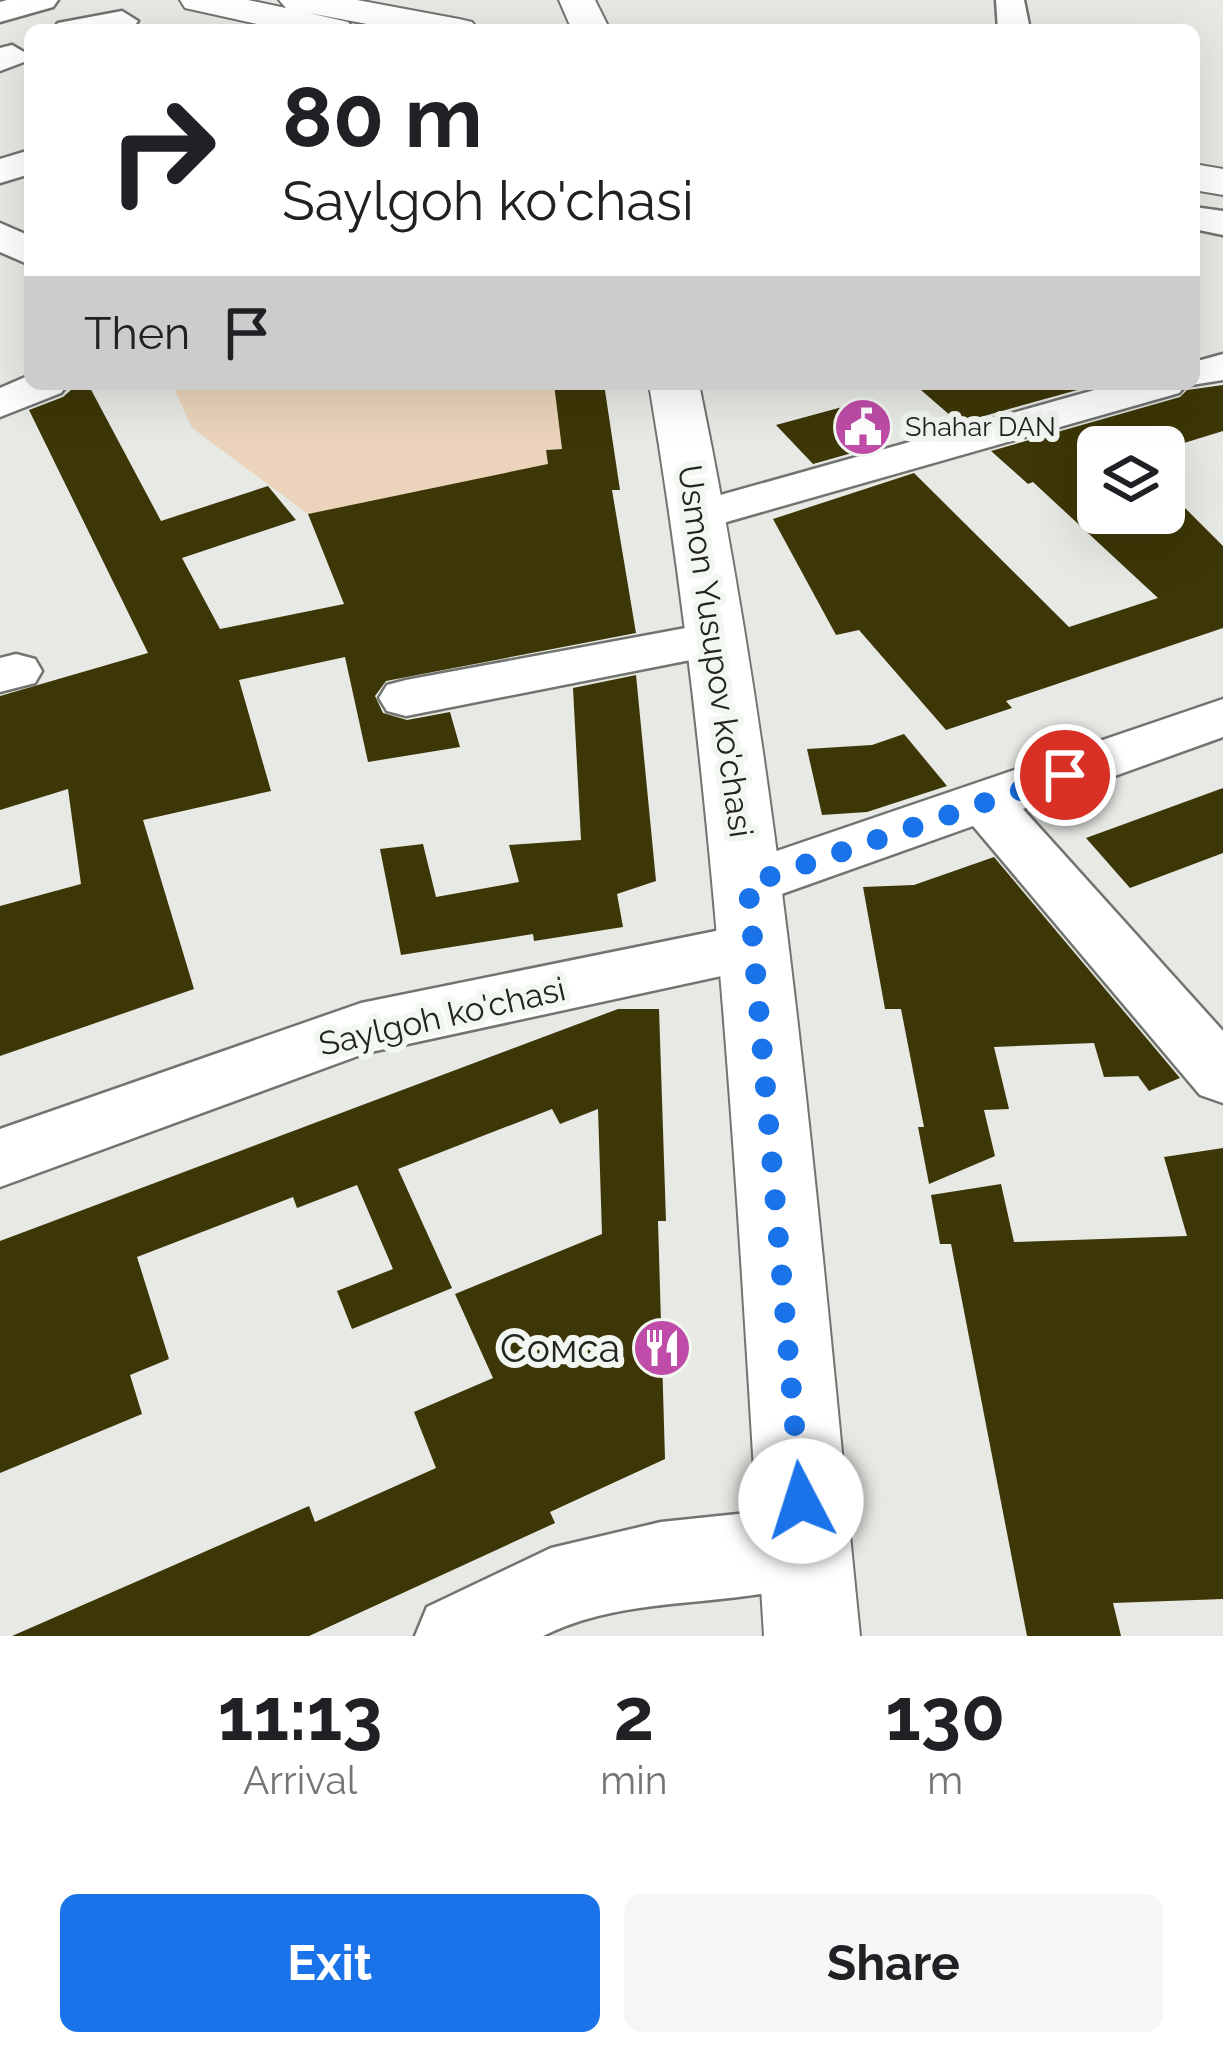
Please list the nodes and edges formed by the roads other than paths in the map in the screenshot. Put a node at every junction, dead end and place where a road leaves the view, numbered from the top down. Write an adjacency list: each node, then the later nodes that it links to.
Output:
1 (42, 0): 4 (street)
2 (198, 0): 5 (main road)
3 (297, 0): 6 (main road)
4 (0, 12)
5 (308, 24)
6 (426, 24)
7 (32, 390): 10 (street)
8 (675, 390): 11 (main road, Usmon Yusupov ko'chasi)
9 (1143, 390): 11 (street)
10 (0, 404)
11 (702, 515): 12 (main road, Usmon Yusupov ko'chasi)
12 (718, 639): 13 (street); 16 (main road, Usmon Yusupov ko'chasi)
13 (406, 698)
14 (1223, 717): 15 (street, Saylgoh ko'chasi)
15 (986, 803): 16 (street, Saylgoh ko'chasi); 17 (street)
16 (751, 916): 18 (street, Saylgoh ko'chasi); 19 (main road, Usmon Yusupov ko'chasi)
17 (1223, 1076)
18 (0, 1158)
19 (805, 1547): 20 (street); 21 (main road, Usmon Yusupov ko'chasi)
20 (456, 1636)
21 (812, 1636)

